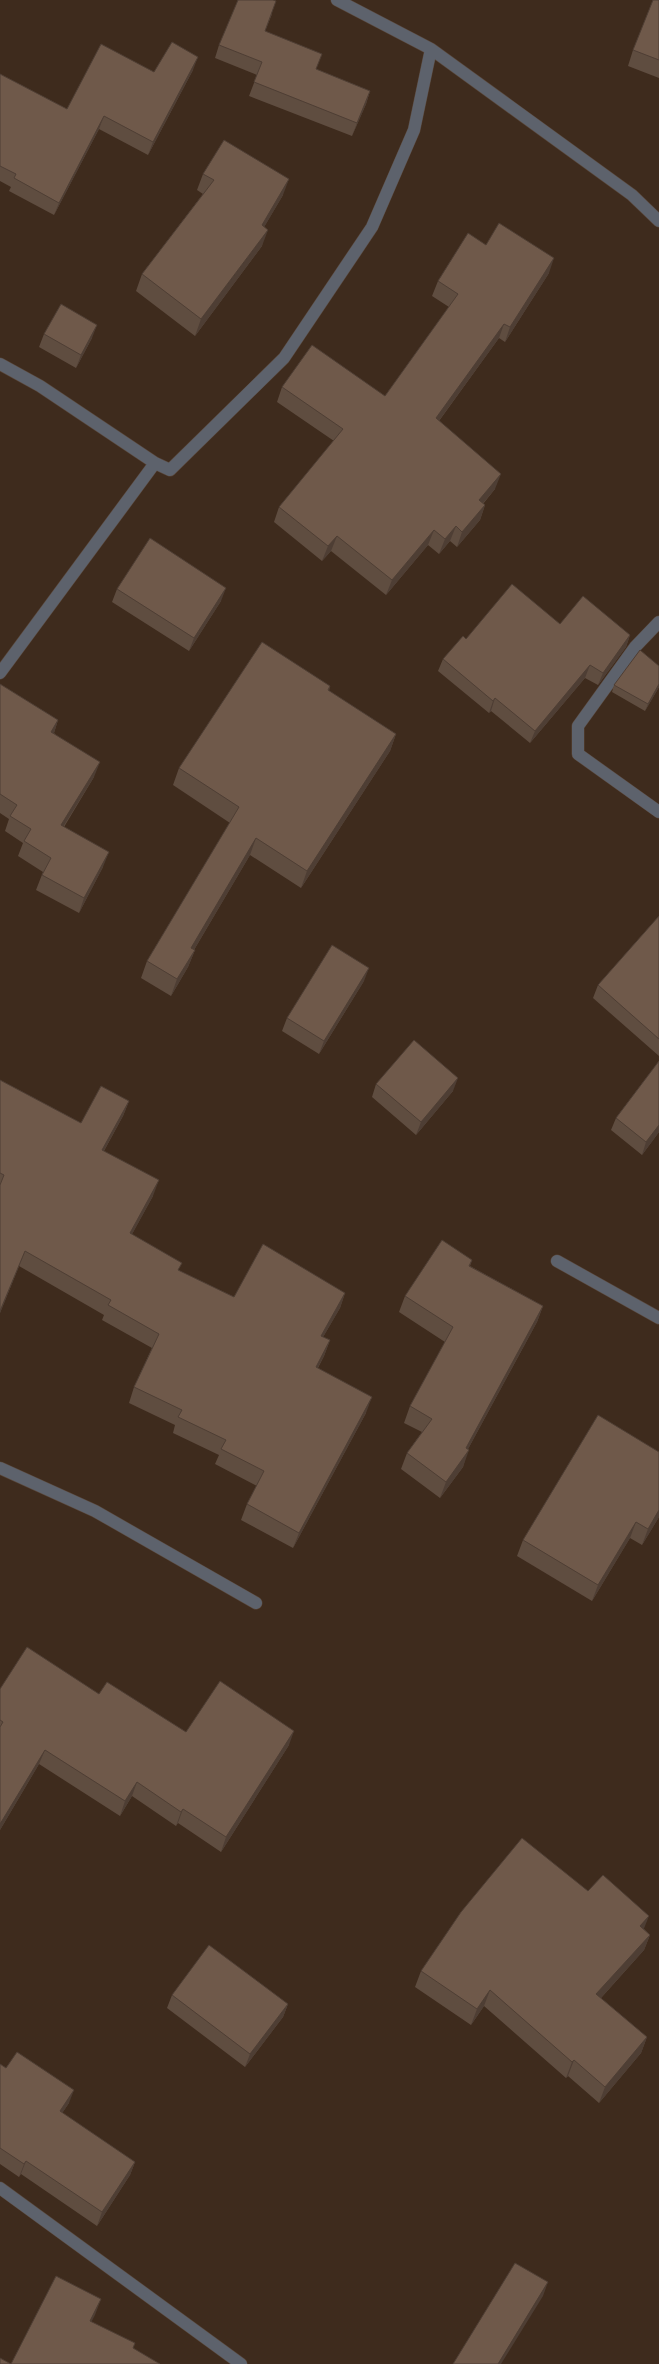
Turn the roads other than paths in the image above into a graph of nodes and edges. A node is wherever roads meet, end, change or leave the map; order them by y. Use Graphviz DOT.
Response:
graph roads {
  1 [pos="337,0"];
  2 [pos="431,49"];
  3 [pos="659,221"];
  4 [pos="0,364"];
  5 [pos="155,463"];
  6 [pos="659,622"];
  7 [pos="0,673"];
  8 [pos="659,812"];
  9 [pos="557,1261"];
  10 [pos="659,1318"];
  11 [pos="0,1468"];
  12 [pos="256,1603"];
  13 [pos="0,2188"];
  14 [pos="241,2364"];
  1 -- 2 [label="street"];
  2 -- 3 [label="street"];
  2 -- 5 [label="street"];
  4 -- 5 [label="street"];
  5 -- 7 [label="street"];
  6 -- 8 [label="street"];
  9 -- 10 [label="street"];
  11 -- 12 [label="street"];
  13 -- 14 [label="street"];
}
